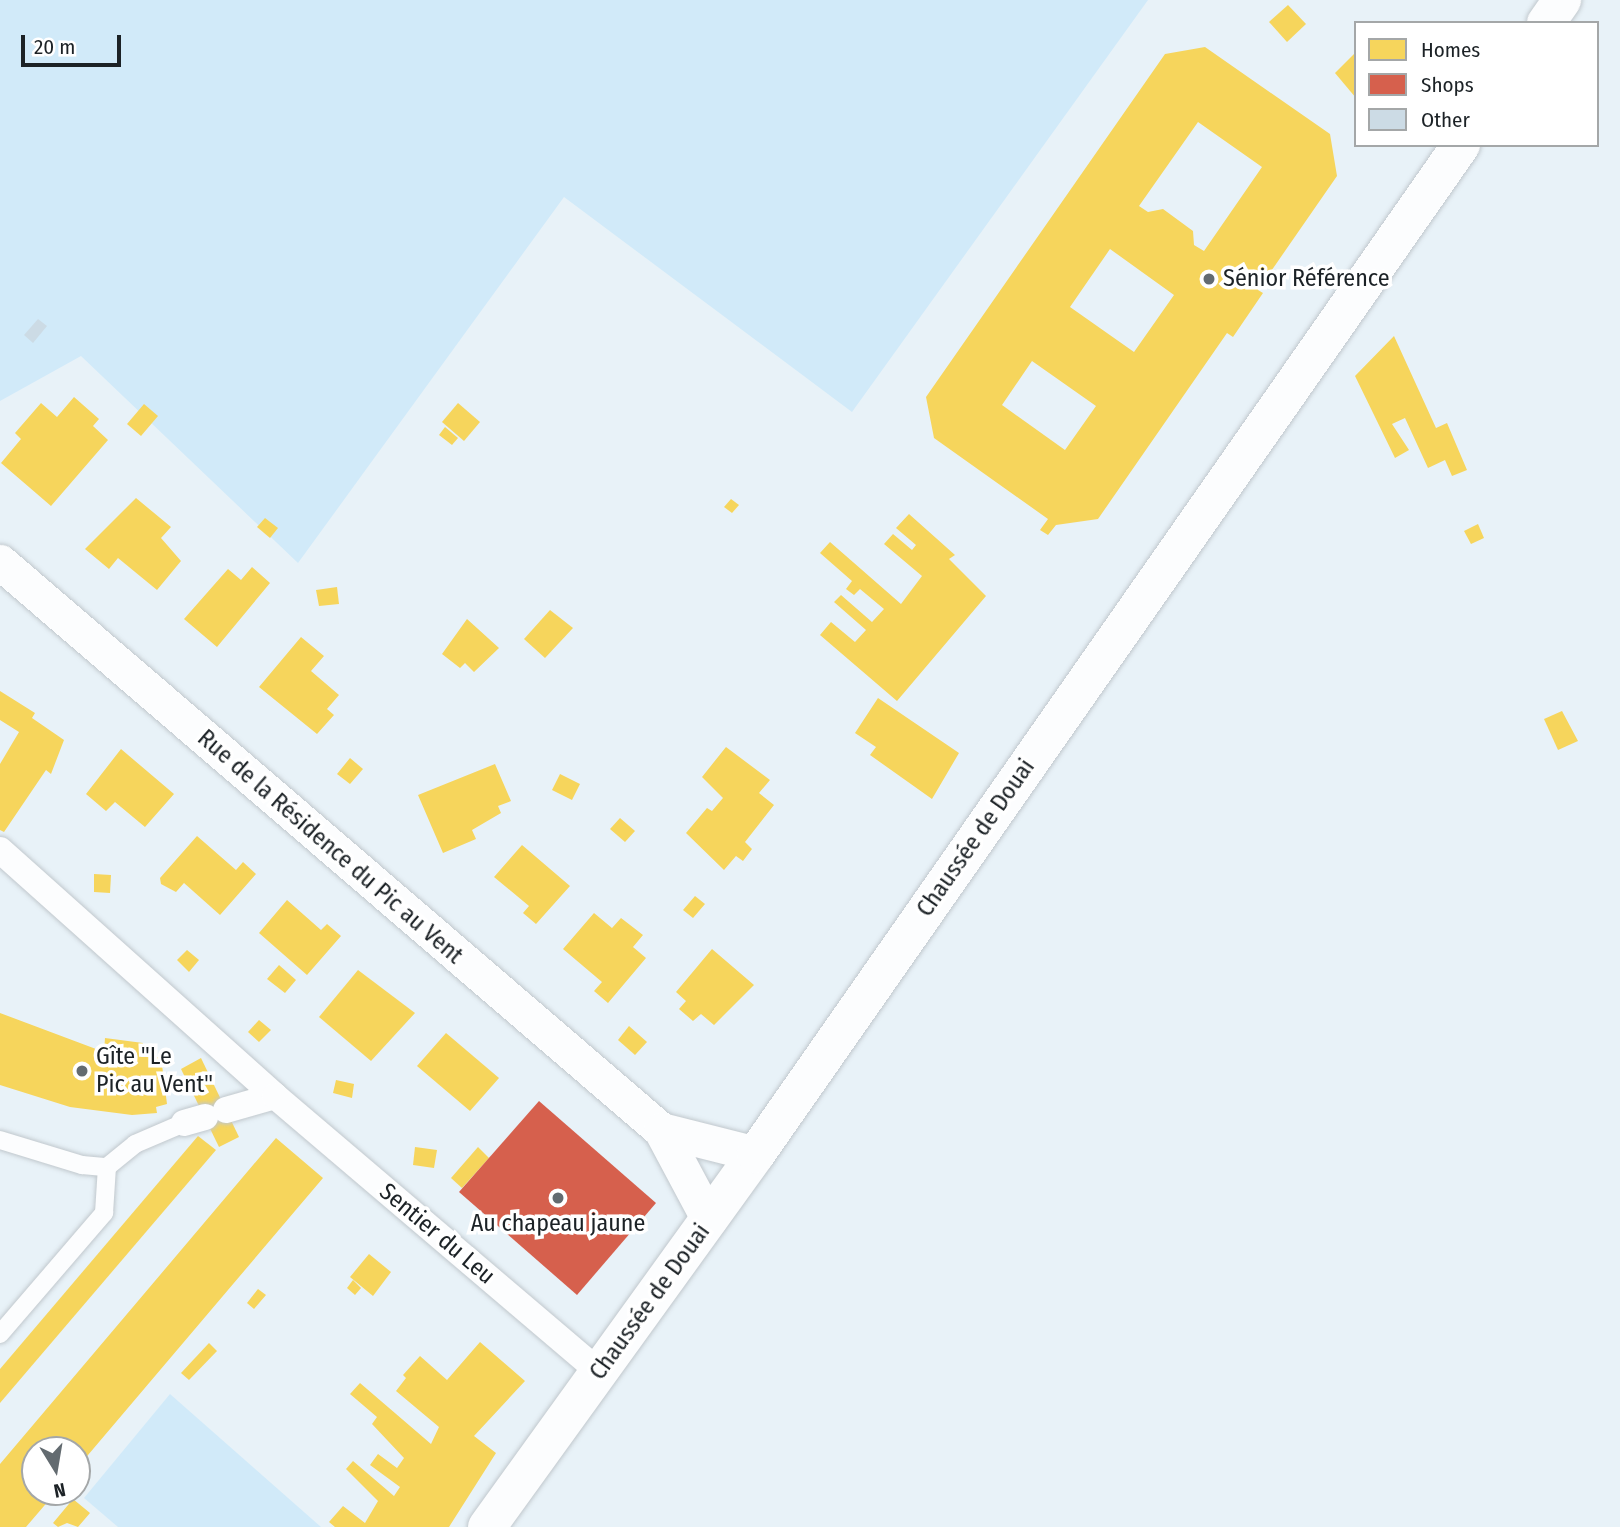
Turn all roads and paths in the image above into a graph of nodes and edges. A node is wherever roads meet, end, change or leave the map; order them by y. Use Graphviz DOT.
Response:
graph roads {
  1 [pos="1562,0"];
  2 [pos="1547,21"];
  3 [pos="1460,147"];
  4 [pos="0,562"];
  5 [pos="0,850"];
  6 [pos="275,1096"];
  7 [pos="205,1117"];
  8 [pos="661,1130"];
  9 [pos="0,1140"];
  10 [pos="756,1154"];
  11 [pos="107,1167"];
  12 [pos="709,1220"];
  13 [pos="0,1335"];
  14 [pos="600,1373"];
  15 [pos="487,1527"];
  1 -- 2 [label="main road"];
  3 -- 10 [label="main road, Chaussée de Douai"];
  4 -- 8 [label="street, Rue de la Résidence du Pic au Vent"];
  5 -- 6 [label="street, Sentier du Leu"];
  6 -- 7 [label="street"];
  6 -- 14 [label="street, Sentier du Leu"];
  7 -- 11 [label="lane"];
  8 -- 10 [label="street, Rue de la Résidence du Pic au Vent"];
  8 -- 12 [label="street, Rue de la Résidence du Pic au Vent"];
  9 -- 11 [label="lane"];
  10 -- 12 [label="main road, Chaussée de Douai"];
  11 -- 13 [label="lane"];
  12 -- 14 [label="main road, Chaussée de Douai"];
  14 -- 15 [label="main road, Chaussée de Douai"];
}
